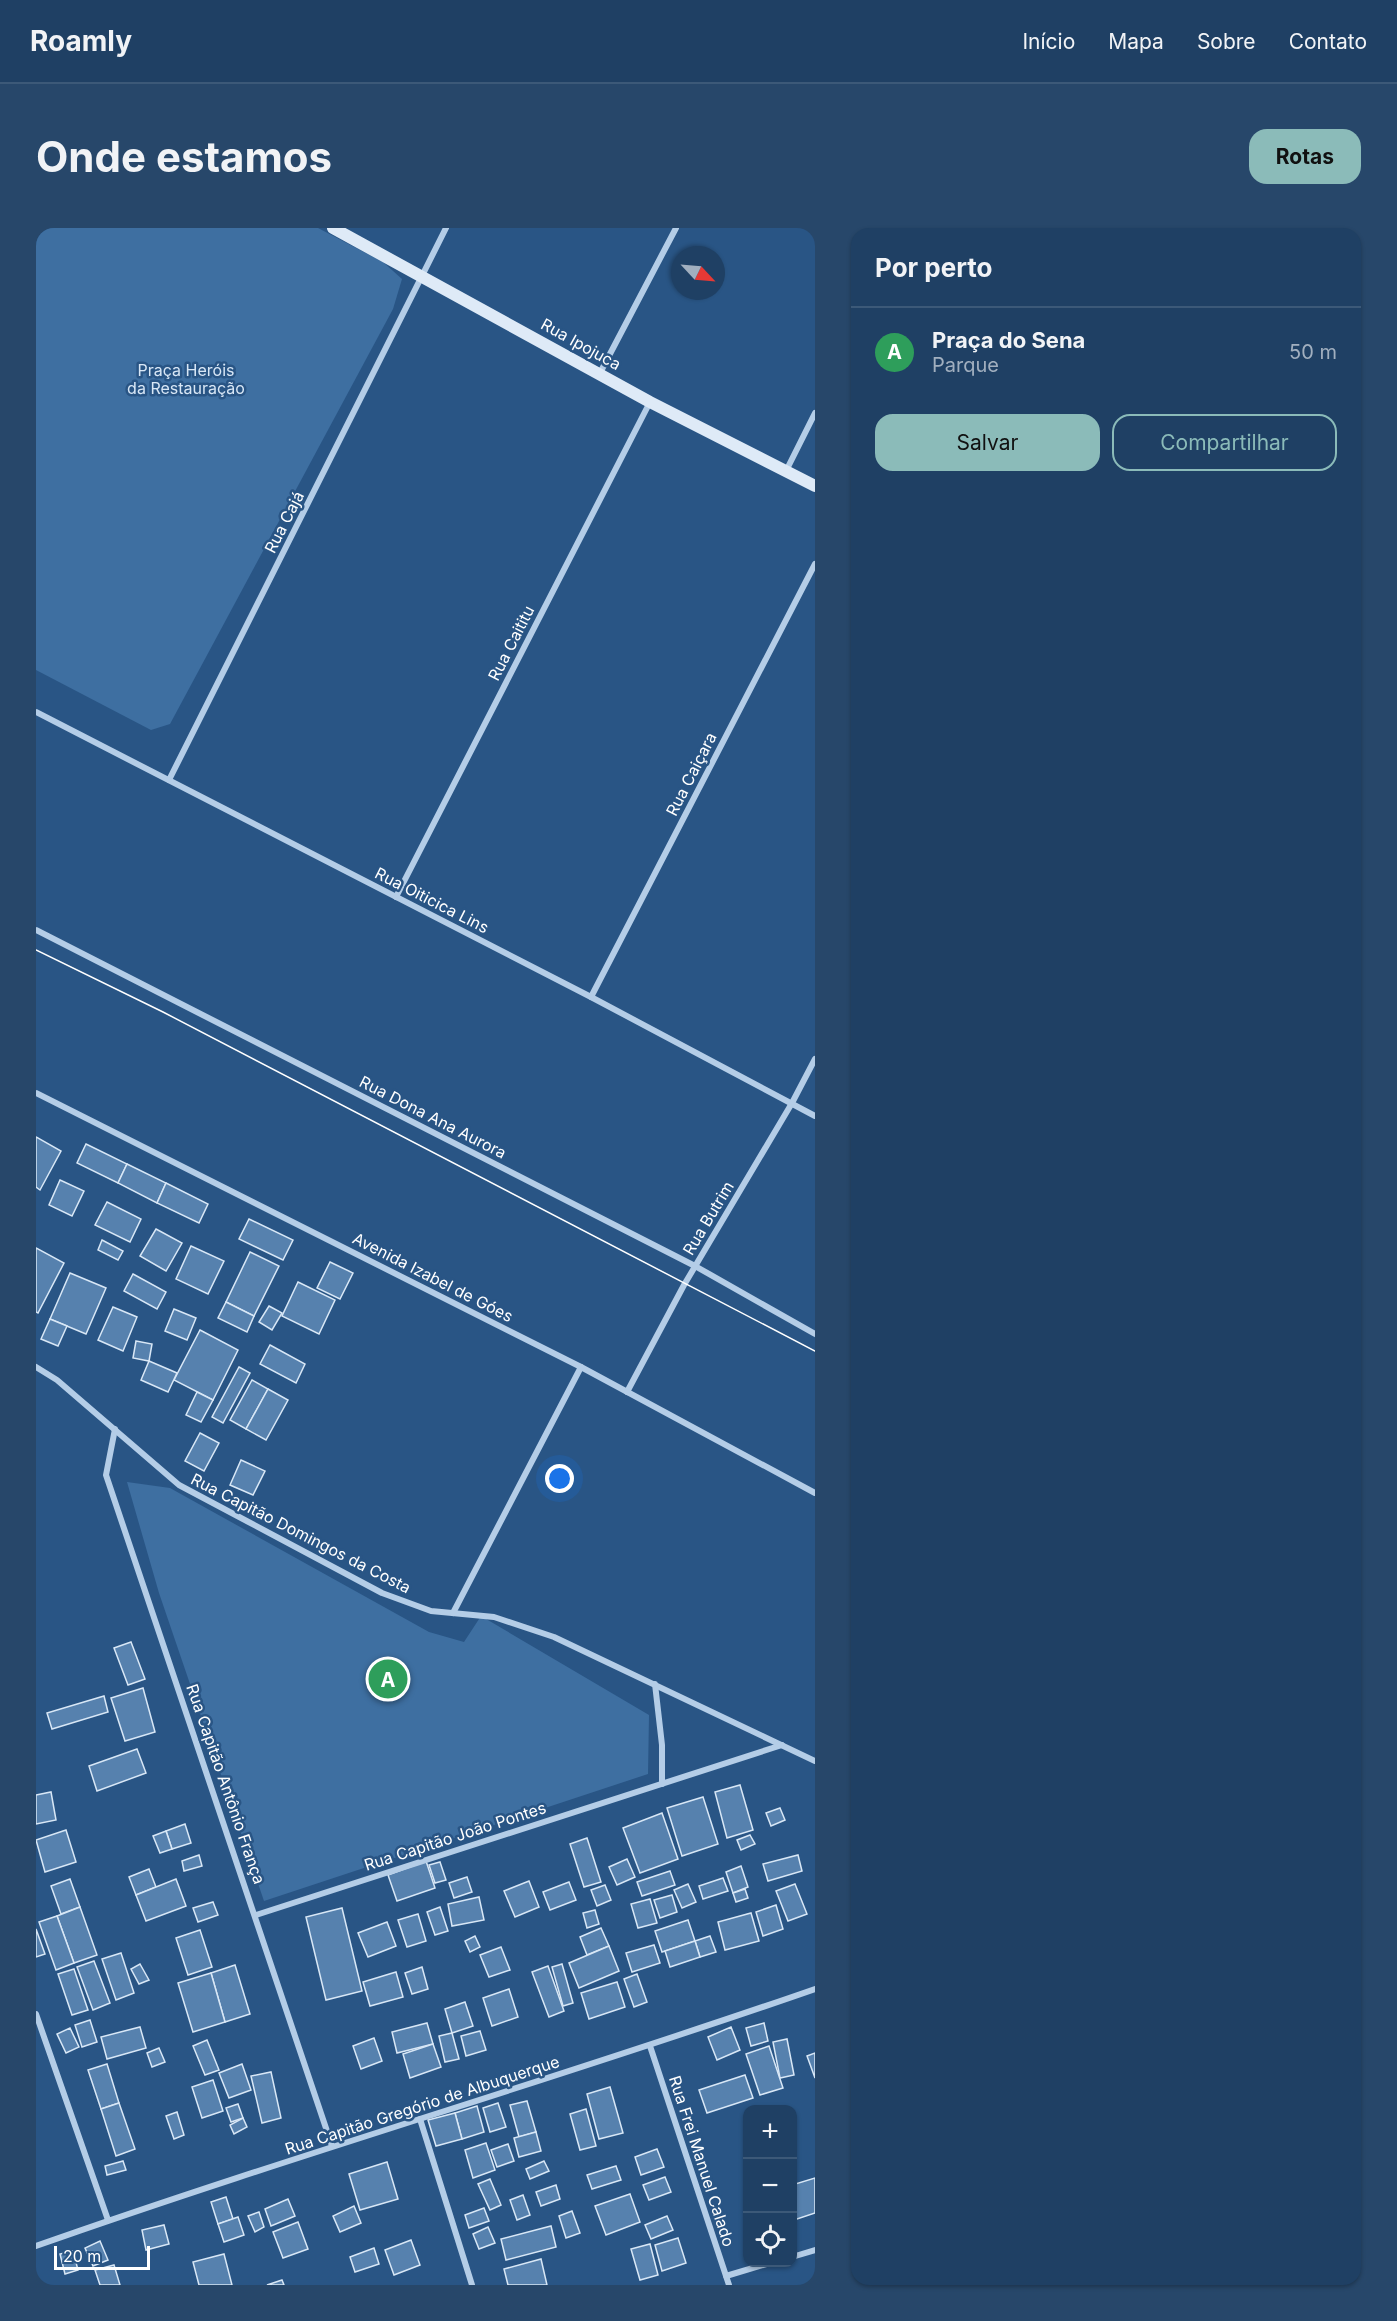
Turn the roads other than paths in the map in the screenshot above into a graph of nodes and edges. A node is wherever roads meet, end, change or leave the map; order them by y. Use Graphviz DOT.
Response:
graph roads {
  1 [pos="333,228"];
  2 [pos="446,228"];
  3 [pos="676,228"];
  4 [pos="422,276"];
  5 [pos="600,373"];
  6 [pos="650,402"];
  7 [pos="815,413"];
  8 [pos="786,471"];
  9 [pos="815,486"];
  10 [pos="815,564"];
  11 [pos="36,711"];
  12 [pos="170,780"];
  13 [pos="396,897"];
  14 [pos="36,930"];
  15 [pos="591,997"];
  16 [pos="815,1059"];
  17 [pos="36,1093"];
  18 [pos="792,1103"];
  19 [pos="815,1116"];
  20 [pos="694,1266"];
  21 [pos="815,1334"];
  22 [pos="36,1367"];
  23 [pos="581,1367"];
  24 [pos="627,1392"];
  25 [pos="115,1429"];
  26 [pos="815,1492"];
  27 [pos="453,1612"];
  28 [pos="655,1684"];
  29 [pos="783,1744"];
  30 [pos="815,1761"];
  31 [pos="662,1784"];
  32 [pos="256,1915"];
  33 [pos="815,1989"];
  34 [pos="36,2014"];
  35 [pos="650,2046"];
  36 [pos="420,2119"];
  37 [pos="332,2146"];
  38 [pos="108,2220"];
  39 [pos="36,2246"];
  40 [pos="815,2250"];
  41 [pos="797,2255"];
  42 [pos="756,2267"];
  43 [pos="726,2276"];
  44 [pos="472,2285"];
  45 [pos="729,2285"];
  1 -- 4 [label="main road, Rua Ipojuca"];
  2 -- 4 [label="street, Rua Cajá"];
  3 -- 5 [label="street"];
  4 -- 5 [label="main road, Rua Ipojuca"];
  4 -- 12 [label="street, Rua Cajá"];
  5 -- 6 [label="main road, Rua Ipojuca"];
  6 -- 8 [label="main road, Rua Ipojuca"];
  6 -- 13 [label="street, Rua Caititu"];
  7 -- 8 [label="street"];
  8 -- 9 [label="main road, Rua Ipojuca"];
  10 -- 15 [label="street, Rua Caiçara"];
  11 -- 12 [label="street, Rua Oiticica Lins"];
  12 -- 13 [label="street, Rua Oiticica Lins"];
  13 -- 15 [label="street, Rua Oiticica Lins"];
  14 -- 20 [label="street, Rua Dona Ana Aurora"];
  15 -- 18 [label="street, Rua Oiticica Lins"];
  16 -- 18 [label="street, Rua Butrim"];
  17 -- 23 [label="street, Avenida Izabel de Góes"];
  18 -- 19 [label="street, Rua Oiticica Lins"];
  18 -- 20 [label="street, Rua Butrim"];
  20 -- 21 [label="street, Rua Dona Ana Aurora"];
  20 -- 24 [label="street, Rua Butrim"];
  22 -- 25 [label="street, Rua Capitão Domingos da Costa"];
  23 -- 24 [label="street, Avenida Izabel de Góes"];
  23 -- 27 [label="street"];
  24 -- 26 [label="street, Avenida Izabel de Góes"];
  25 -- 27 [label="street, Rua Capitão Domingos da Costa"];
  25 -- 32 [label="street, Rua Capitão Antônio França"];
  27 -- 28 [label="street, Rua Capitão Domingos da Costa"];
  28 -- 29 [label="street, Rua Capitão Domingos da Costa"];
  28 -- 31 [label="street"];
  29 -- 30 [label="street, Rua Capitão Domingos da Costa"];
  29 -- 31 [label="street, Rua Capitão João Pontes"];
  31 -- 32 [label="street, Rua Capitão João Pontes"];
  32 -- 37 [label="street, Rua Capitão Antônio França"];
  33 -- 35 [label="street, Rua Capitão Gregório de Albuquerque"];
  34 -- 38 [label="street"];
  35 -- 36 [label="street, Rua Capitão Gregório de Albuquerque"];
  35 -- 43 [label="street, Rua Frei Manuel Calado"];
  36 -- 37 [label="street, Rua Capitão Gregório de Albuquerque"];
  36 -- 44 [label="street"];
  37 -- 38 [label="street, Rua Capitão Gregório de Albuquerque"];
  38 -- 39 [label="street, Rua Capitão Gregório de Albuquerque"];
  40 -- 41 [label="street"];
  42 -- 43 [label="street"];
  43 -- 45 [label="street, Rua Frei Manuel Calado"];
}
